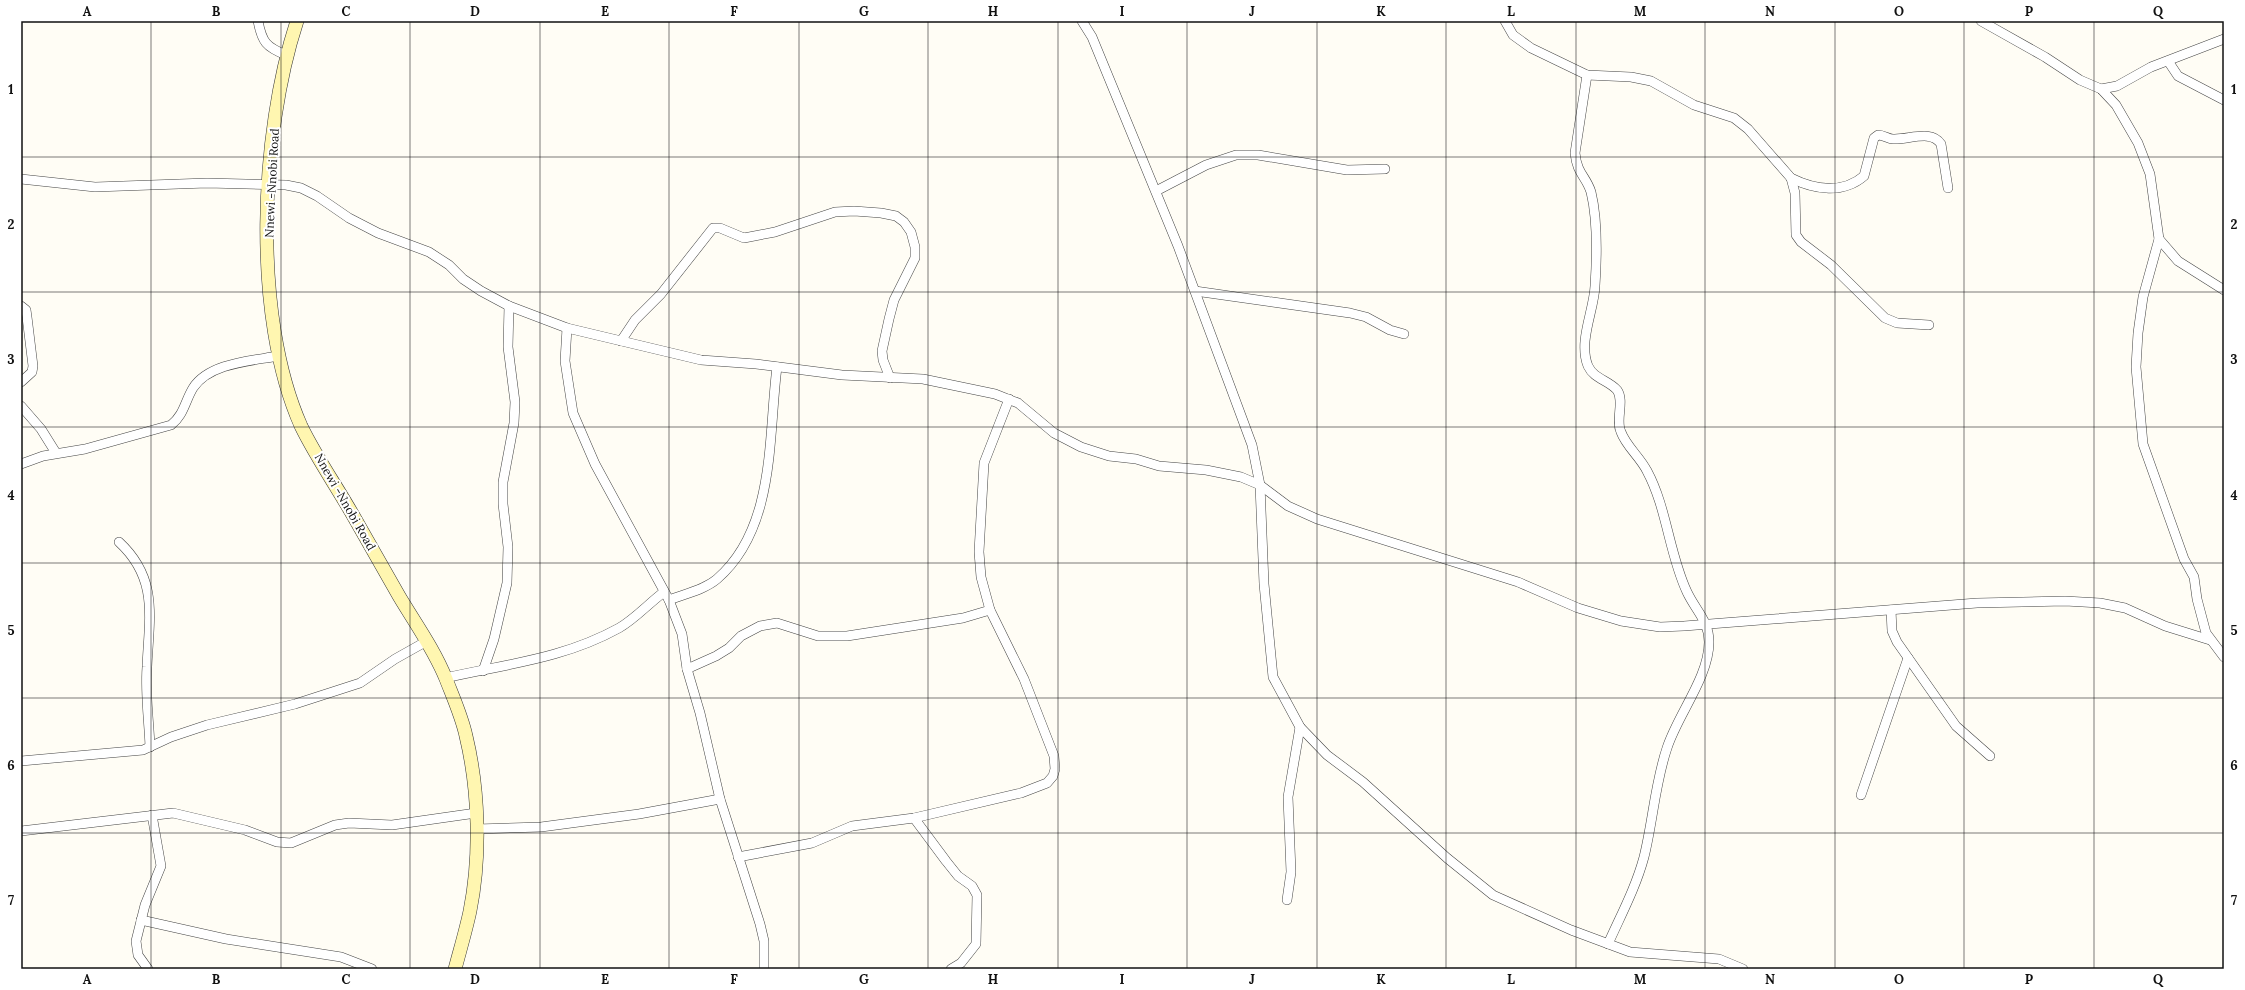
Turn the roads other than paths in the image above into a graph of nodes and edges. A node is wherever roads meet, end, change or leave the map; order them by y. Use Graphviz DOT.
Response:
graph roads {
  1 [pos="258,21"];
  2 [pos="297,21"];
  3 [pos="1082,21"];
  4 [pos="1505,21"];
  5 [pos="1980,21"];
  6 [pos="2224,39"];
  7 [pos="286,55"];
  8 [pos="2168,60"];
  9 [pos="1587,75"];
  10 [pos="2101,89"];
  11 [pos="2224,100"];
  12 [pos="1385,169"];
  13 [pos="1791,178"];
  14 [pos="21,179"];
  15 [pos="269,184"];
  16 [pos="1948,188"];
  17 [pos="1156,191"];
  18 [pos="2159,239"];
  19 [pos="2224,290"];
  20 [pos="1195,291"];
  21 [pos="21,306"];
  22 [pos="509,306"];
  23 [pos="1929,325"];
  24 [pos="567,328"];
  25 [pos="1404,334"];
  26 [pos="621,340"];
  27 [pos="278,356"];
  28 [pos="777,367"];
  29 [pos="890,378"];
  30 [pos="21,382"];
  31 [pos="1009,399"];
  32 [pos="21,406"];
  33 [pos="56,453"];
  34 [pos="21,464"];
  35 [pos="1260,485"];
  36 [pos="119,542"];
  37 [pos="664,592"];
  38 [pos="669,600"];
  39 [pos="990,610"];
  40 [pos="1891,610"];
  41 [pos="1707,624"];
  42 [pos="427,640"];
  43 [pos="2210,640"];
  44 [pos="1908,658"];
  45 [pos="2224,658"];
  46 [pos="687,669"];
  47 [pos="483,671"];
  48 [pos="445,678"];
  49 [pos="1300,727"];
  50 [pos="150,747"];
  51 [pos="1990,756"];
  52 [pos="21,761"];
  53 [pos="1861,795"];
  54 [pos="720,799"];
  55 [pos="476,813"];
  56 [pos="152,815"];
  57 [pos="914,818"];
  58 [pos="476,829"];
  59 [pos="21,831"];
  60 [pos="738,857"];
  61 [pos="1287,900"];
  62 [pos="141,920"];
  63 [pos="1608,944"];
  64 [pos="148,969"];
  65 [pos="372,969"];
  66 [pos="455,969"];
  67 [pos="764,969"];
  68 [pos="951,969"];
  69 [pos="1743,969"];
  1 -- 7 [label="street"];
  2 -- 7 [label="main road, Nnewi -Nnobi Road"];
  3 -- 17 [label="street"];
  4 -- 9 [label="street"];
  5 -- 10 [label="street"];
  6 -- 8 [label="street"];
  7 -- 15 [label="main road, Nnewi -Nnobi Road"];
  8 -- 10 [label="street"];
  8 -- 11 [label="street"];
  9 -- 13 [label="street"];
  9 -- 41 [label="street"];
  10 -- 18 [label="street"];
  12 -- 17 [label="street"];
  13 -- 16 [label="street"];
  13 -- 23 [label="street"];
  14 -- 15 [label="street"];
  15 -- 22 [label="street"];
  15 -- 27 [label="main road, Nnewi -Nnobi Road"];
  17 -- 20 [label="street"];
  18 -- 19 [label="street"];
  18 -- 43 [label="street"];
  20 -- 25 [label="street"];
  20 -- 35 [label="street"];
  21 -- 30 [label="street"];
  22 -- 24 [label="street"];
  22 -- 47 [label="street"];
  24 -- 26 [label="street"];
  24 -- 37 [label="street"];
  26 -- 28 [label="street"];
  26 -- 29 [label="street"];
  27 -- 33 [label="street"];
  27 -- 42 [label="main road, Nnewi -Nnobi Road"];
  28 -- 29 [label="street"];
  28 -- 38 [label="street"];
  29 -- 31 [label="street"];
  31 -- 35 [label="street"];
  31 -- 39 [label="street"];
  32 -- 33 [label="street"];
  33 -- 34 [label="street"];
  35 -- 41 [label="street"];
  35 -- 49 [label="street"];
  36 -- 50 [label="street"];
  37 -- 38 [label="street"];
  37 -- 47 [label="street"];
  38 -- 46 [label="street"];
  39 -- 46 [label="street"];
  39 -- 57 [label="street"];
  40 -- 41 [label="street"];
  40 -- 43 [label="street"];
  40 -- 44 [label="street"];
  41 -- 63 [label="street"];
  42 -- 48 [label="main road, Nnewi -Nnobi Road"];
  42 -- 50 [label="street"];
  43 -- 45 [label="street"];
  44 -- 51 [label="street"];
  44 -- 53 [label="street"];
  46 -- 54 [label="street"];
  47 -- 48 [label="street"];
  48 -- 55 [label="main road, Nnewi -Nnobi Road"];
  49 -- 61 [label="street"];
  49 -- 63 [label="street"];
  50 -- 52 [label="street"];
  54 -- 58 [label="street"];
  54 -- 60 [label="street"];
  55 -- 56 [label="street"];
  55 -- 58 [label="main road, Nnewi -Nnobi Road"];
  56 -- 59 [label="street"];
  56 -- 62 [label="street"];
  57 -- 60 [label="street"];
  57 -- 68 [label="street"];
  58 -- 66 [label="main road, Nnewi -Nnobi Road"];
  60 -- 67 [label="street"];
  62 -- 64 [label="street"];
  62 -- 65 [label="street"];
  63 -- 69 [label="street"];
}
